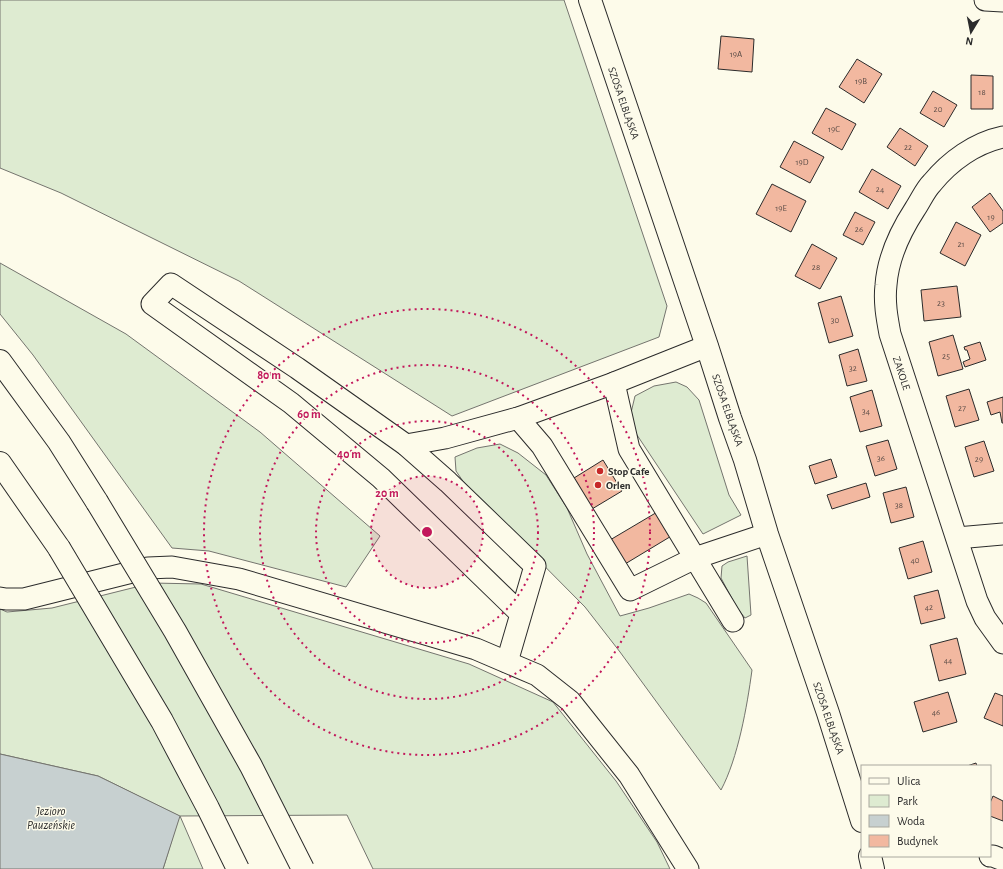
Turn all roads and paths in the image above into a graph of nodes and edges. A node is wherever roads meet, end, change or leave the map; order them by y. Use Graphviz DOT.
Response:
graph roads {
  1 [pos="590,0"];
  2 [pos="985,0"];
  3 [pos="1003,1"];
  4 [pos="1003,137"];
  5 [pos="707,346"];
  6 [pos="0,361"];
  7 [pos="614,383"];
  8 [pos="518,418"];
  9 [pos="406,445"];
  10 [pos="0,464"];
  11 [pos="767,534"];
  12 [pos="1003,534"];
  13 [pos="957,538"];
  14 [pos="695,558"];
  15 [pos="0,598"];
  16 [pos="521,614"];
  17 [pos="733,621"];
  18 [pos="1003,643"];
  19 [pos="507,662"];
  20 [pos="861,818"];
  21 [pos="991,856"];
  22 [pos="870,857"];
  23 [pos="1003,860"];
  24 [pos="238,869"];
  25 [pos="303,869"];
  26 [pos="688,869"];
  27 [pos="873,869"];
  1 -- 5 [label="main road, SZOSA ELBLĄSKA"];
  2 -- 3 [label="street"];
  4 -- 13 [label="street, ZAKOLE"];
  5 -- 7 [label="street"];
  5 -- 11 [label="main road, SZOSA ELBLĄSKA"];
  6 -- 25 [label="main road, bridge"];
  7 -- 8 [label="street"];
  7 -- 14 [label="street"];
  8 -- 9 [label="street"];
  8 -- 14 [label="street"];
  9 -- 16 [label="street"];
  9 -- 16 [label="street"];
  10 -- 24 [label="main road, bridge"];
  11 -- 14 [label="street"];
  11 -- 20 [label="main road, SZOSA ELBLĄSKA"];
  12 -- 13 [label="street"];
  13 -- 18 [label="street, ZAKOLE"];
  14 -- 17 [label="street"];
  15 -- 19 [label="street"];
  16 -- 19 [label="street"];
  19 -- 26 [label="street"];
  21 -- 23 [label="street"];
  22 -- 27 [label="main road"];
}
